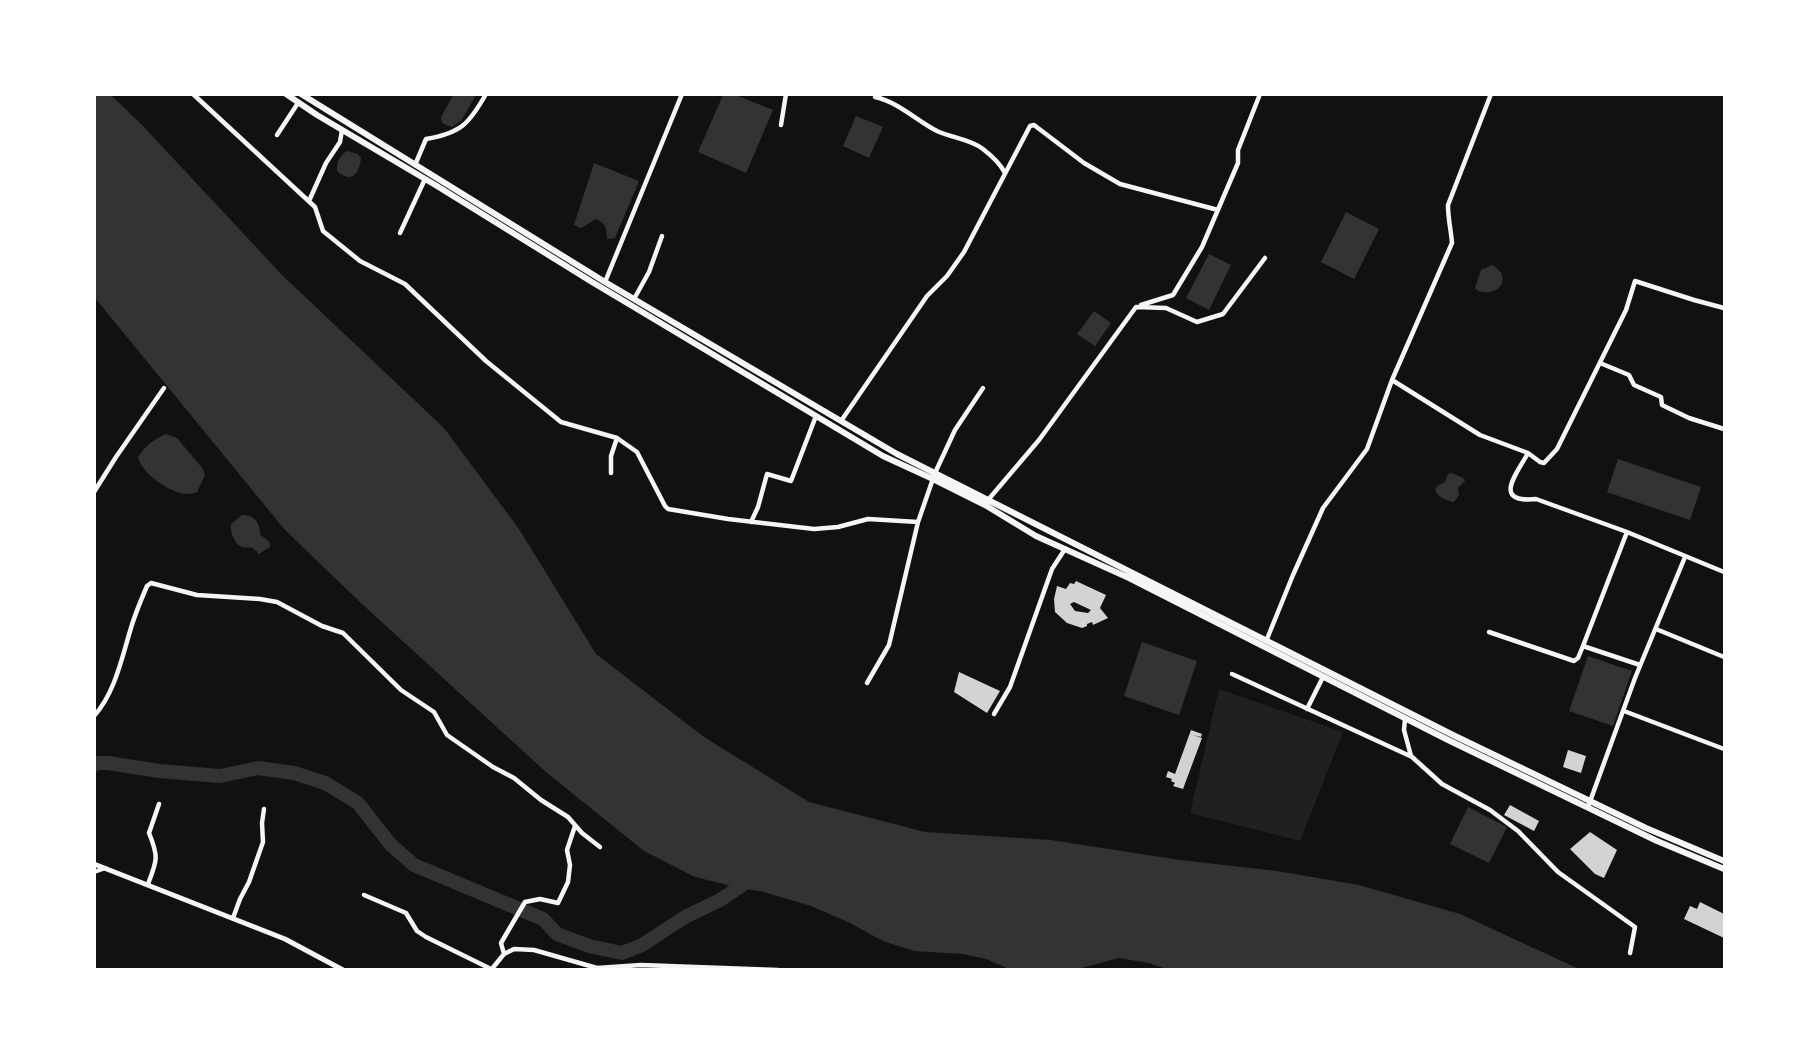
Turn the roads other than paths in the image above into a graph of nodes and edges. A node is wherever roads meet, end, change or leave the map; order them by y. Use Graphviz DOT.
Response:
graph roads {
  1 [pos="193,94"];
  2 [pos="286,94"];
  3 [pos="301,94"];
  4 [pos="486,94"];
  5 [pos="682,94"];
  6 [pos="786,94"];
  7 [pos="876,94"];
  8 [pos="1260,94"];
  9 [pos="1491,94"];
  10 [pos="298,103"];
  11 [pos="781,125"];
  12 [pos="342,130"];
  13 [pos="277,135"];
  14 [pos="415,166"];
  15 [pos="1006,174"];
  16 [pos="425,179"];
  17 [pos="309,201"];
  18 [pos="1218,210"];
  19 [pos="400,233"];
  20 [pos="662,236"];
  21 [pos="1265,258"];
  22 [pos="606,282"];
  23 [pos="634,299"];
  24 [pos="1136,307"];
  25 [pos="1724,308"];
  26 [pos="1600,363"];
  27 [pos="1392,380"];
  28 [pos="164,388"];
  29 [pos="983,388"];
  30 [pos="827,413"];
  31 [pos="815,417"];
  32 [pos="841,421"];
  33 [pos="1724,429"];
  34 [pos="617,438"];
  35 [pos="1528,453"];
  36 [pos="611,473"];
  37 [pos="934,476"];
  38 [pos="94,492"];
  39 [pos="988,500"];
  40 [pos="751,522"];
  41 [pos="918,523"];
  42 [pos="1627,533"];
  43 [pos="1065,549"];
  44 [pos="1685,557"];
  45 [pos="1724,572"];
  46 [pos="1656,629"];
  47 [pos="1489,632"];
  48 [pos="1267,639"];
  49 [pos="1583,646"];
  50 [pos="1724,657"];
  51 [pos="1640,665"];
  52 [pos="1231,674"];
  53 [pos="1323,677"];
  54 [pos="867,683"];
  55 [pos="1307,709"];
  56 [pos="1623,710"];
  57 [pos="994,714"];
  58 [pos="1407,714"];
  59 [pos="94,716"];
  60 [pos="1724,748"];
  61 [pos="1411,756"];
  62 [pos="159,804"];
  63 [pos="1589,804"];
  64 [pos="264,809"];
  65 [pos="575,825"];
  66 [pos="1645,831"];
  67 [pos="600,847"];
  68 [pos="1724,861"];
  69 [pos="100,866"];
  70 [pos="1724,869"];
  71 [pos="94,872"];
  72 [pos="148,884"];
  73 [pos="364,895"];
  74 [pos="233,918"];
  75 [pos="1630,953"];
  76 [pos="504,954"];
  77 [pos="657,968"];
  78 [pos="491,969"];
  79 [pos="770,969"];
  80 [pos="343,970"];
  81 [pos="778,970"];
  1 -- 17 [label="street"];
  2 -- 10 [label="main road"];
  3 -- 14 [label="main road"];
  4 -- 14 [label="street"];
  5 -- 22 [label="street"];
  6 -- 11 [label="street"];
  7 -- 15 [label="street"];
  8 -- 18 [label="street"];
  9 -- 27 [label="street"];
  10 -- 12 [label="main road"];
  10 -- 13 [label="street"];
  12 -- 16 [label="main road"];
  12 -- 17 [label="street"];
  14 -- 22 [label="main road"];
  15 -- 18 [label="street"];
  15 -- 32 [label="street"];
  16 -- 19 [label="street"];
  16 -- 31 [label="main road"];
  17 -- 34 [label="street"];
  18 -- 24 [label="street"];
  20 -- 23 [label="street"];
  21 -- 24 [label="street"];
  22 -- 23 [label="main road"];
  23 -- 30 [label="main road"];
  24 -- 39 [label="street"];
  25 -- 26 [label="street"];
  26 -- 33 [label="street"];
  26 -- 35 [label="street"];
  27 -- 35 [label="street"];
  27 -- 48 [label="street"];
  28 -- 38 [label="street"];
  29 -- 37 [label="street"];
  30 -- 31 [label="street"];
  30 -- 32 [label="main road"];
  31 -- 37 [label="main road"];
  31 -- 40 [label="street"];
  32 -- 37 [label="main road"];
  34 -- 36 [label="street"];
  34 -- 40 [label="street"];
  35 -- 42 [label="street"];
  37 -- 39 [label="main road"];
  37 -- 41 [label="street"];
  37 -- 43 [label="main road"];
  39 -- 48 [label="main road"];
  40 -- 41 [label="street"];
  41 -- 54 [label="street"];
  42 -- 44 [label="street"];
  42 -- 49 [label="street"];
  43 -- 53 [label="main road"];
  43 -- 57 [label="street"];
  44 -- 45 [label="street"];
  44 -- 46 [label="street"];
  46 -- 50 [label="street"];
  46 -- 51 [label="street"];
  47 -- 49 [label="street"];
  48 -- 58 [label="main road"];
  49 -- 51 [label="street"];
  51 -- 56 [label="street"];
  52 -- 55 [label="street"];
  53 -- 55 [label="street"];
  53 -- 58 [label="main road"];
  55 -- 61 [label="street"];
  56 -- 60 [label="street"];
  56 -- 63 [label="street"];
  58 -- 61 [label="street"];
  58 -- 63 [label="main road"];
  59 -- 65 [label="street"];
  61 -- 75 [label="street"];
  62 -- 72 [label="street"];
  63 -- 66 [label="main road"];
  64 -- 74 [label="street"];
  65 -- 67 [label="street"];
  65 -- 76 [label="street"];
  66 -- 68 [label="main road"];
  66 -- 70 [label="main road"];
  69 -- 71 [label="street"];
  69 -- 72 [label="street"];
  72 -- 74 [label="street"];
  73 -- 78 [label="street"];
  74 -- 80 [label="street"];
  76 -- 77 [label="street"];
  76 -- 78 [label="street"];
  77 -- 79 [label="street"];
  79 -- 81 [label="street"];
}
